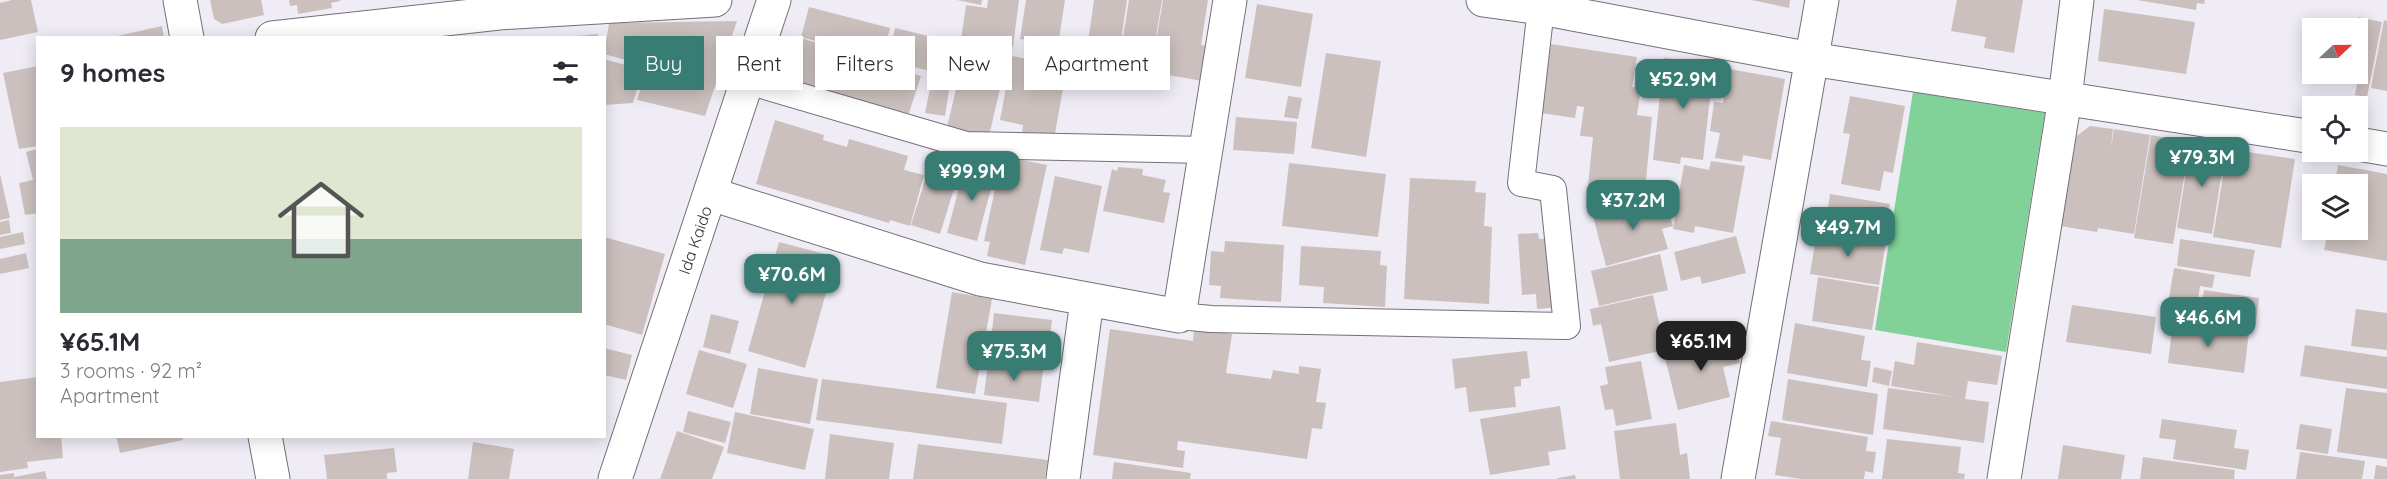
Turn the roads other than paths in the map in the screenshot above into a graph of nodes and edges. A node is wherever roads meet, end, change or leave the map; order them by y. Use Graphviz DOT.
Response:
graph roads {
  1 [pos="180,0"];
  2 [pos="715,0"];
  3 [pos="774,0"];
  4 [pos="1230,0"];
  5 [pos="1483,0"];
  6 [pos="1822,0"];
  7 [pos="2078,0"];
  8 [pos="498,7"];
  9 [pos="1541,8"];
  10 [pos="1587,9"];
  11 [pos="187,36"];
  12 [pos="287,36"];
  13 [pos="762,36"];
  14 [pos="1811,59"];
  15 [pos="745,90"];
  16 [pos="779,90"];
  17 [pos="2064,98"];
  18 [pos="2302,135"];
  19 [pos="2368,146"];
  20 [pos="2387,149"];
  21 [pos="1206,150"];
  22 [pos="711,194"];
  23 [pos="1087,300"];
  24 [pos="1179,315"];
  25 [pos="265,438"];
  26 [pos="273,479"];
  27 [pos="615,479"];
  28 [pos="1063,479"];
  29 [pos="1738,479"];
  30 [pos="2004,479"];
  1 -- 11 [label="street"];
  2 -- 8 [label="street"];
  3 -- 13 [label="street, Ida Kaido"];
  4 -- 21 [label="street"];
  5 -- 9 [label="street"];
  6 -- 14 [label="street"];
  7 -- 17 [label="street"];
  8 -- 12 [label="street"];
  9 -- 10 [label="street"];
  9 -- 24 [label="lane"];
  10 -- 14 [label="street"];
  14 -- 17 [label="street"];
  14 -- 29 [label="street"];
  15 -- 22 [label="street, Ida Kaido"];
  16 -- 21 [label="lane"];
  17 -- 18 [label="street"];
  17 -- 30 [label="street"];
  19 -- 20 [label="street"];
  21 -- 24 [label="street"];
  22 -- 23 [label="street"];
  22 -- 27 [label="street, Ida Kaido"];
  23 -- 24 [label="street"];
  23 -- 28 [label="street"];
  25 -- 26 [label="street"];
}
